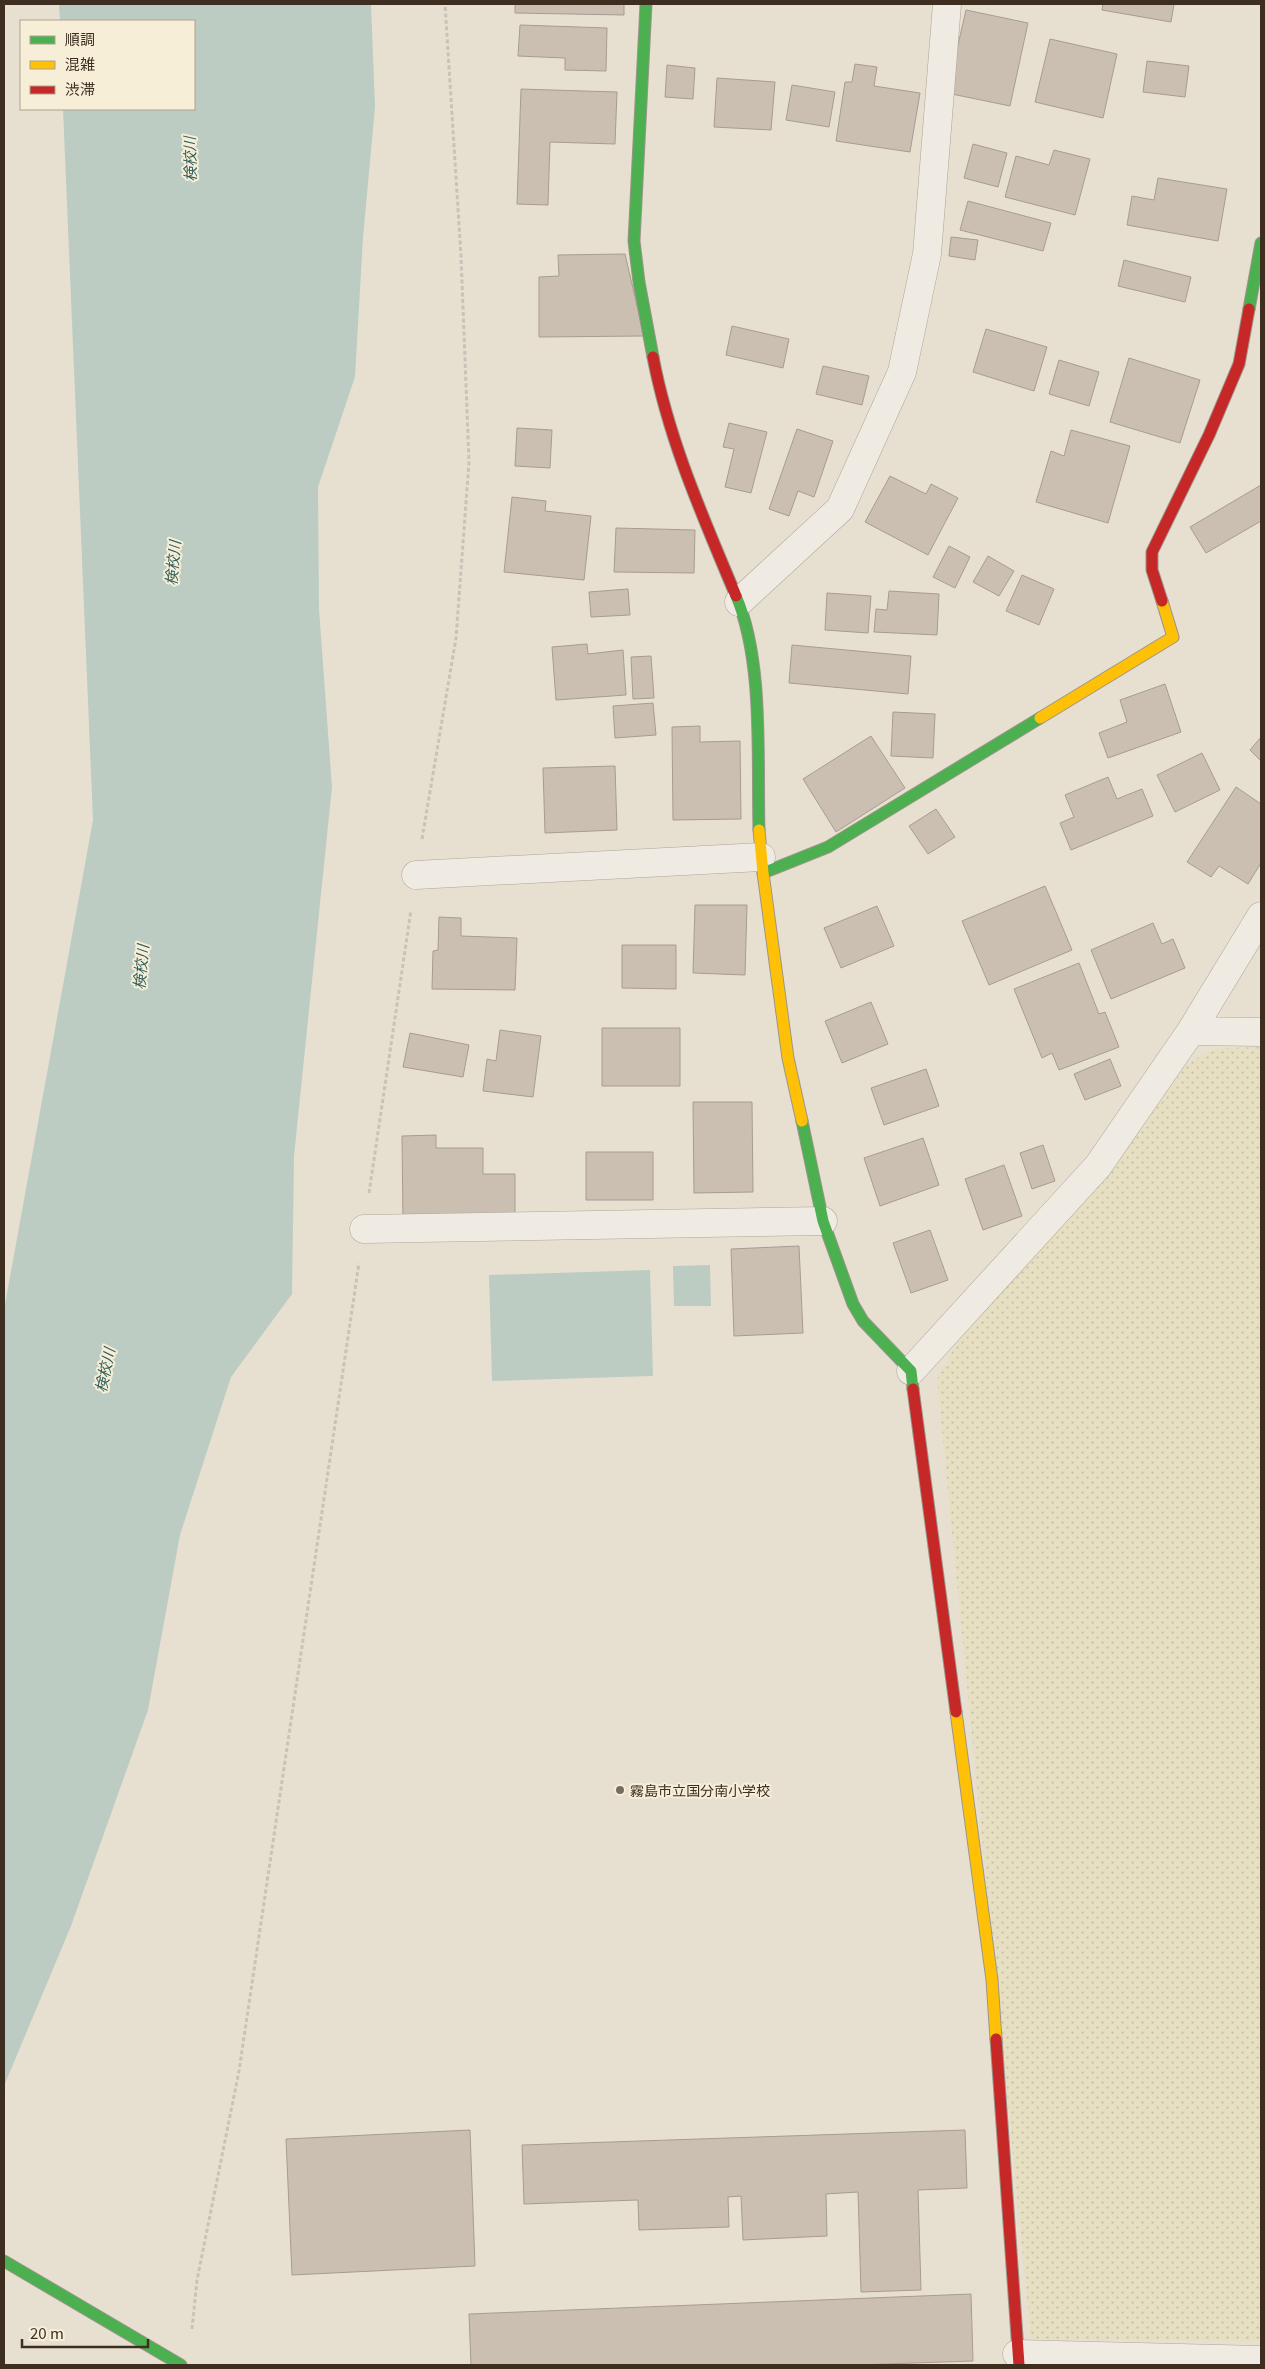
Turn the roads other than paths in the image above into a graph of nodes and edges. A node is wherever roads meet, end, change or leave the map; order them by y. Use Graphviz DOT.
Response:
graph roads {
  1 [pos="646,4"];
  2 [pos="947,4"];
  3 [pos="1261,243"];
  4 [pos="739,602"];
  5 [pos="762,865"];
  6 [pos="416,875"];
  7 [pos="1261,916"];
  8 [pos="1191,1031"];
  9 [pos="1261,1032"];
  10 [pos="823,1221"];
  11 [pos="364,1229"];
  12 [pos="911,1371"];
  13 [pos="4,2261"];
  14 [pos="1018,2359"];
  15 [pos="1261,2360"];
  16 [pos="181,2365"];
  1 -- 4 [label="street"];
  2 -- 4 [label="street"];
  3 -- 5 [label="street"];
  4 -- 5 [label="street"];
  5 -- 6 [label="street"];
  5 -- 10 [label="street"];
  7 -- 8 [label="street"];
  8 -- 9 [label="street"];
  8 -- 12 [label="street"];
  10 -- 11 [label="street"];
  10 -- 12 [label="street"];
  12 -- 14 [label="street"];
  13 -- 16 [label="street"];
  14 -- 15 [label="street"];
}
